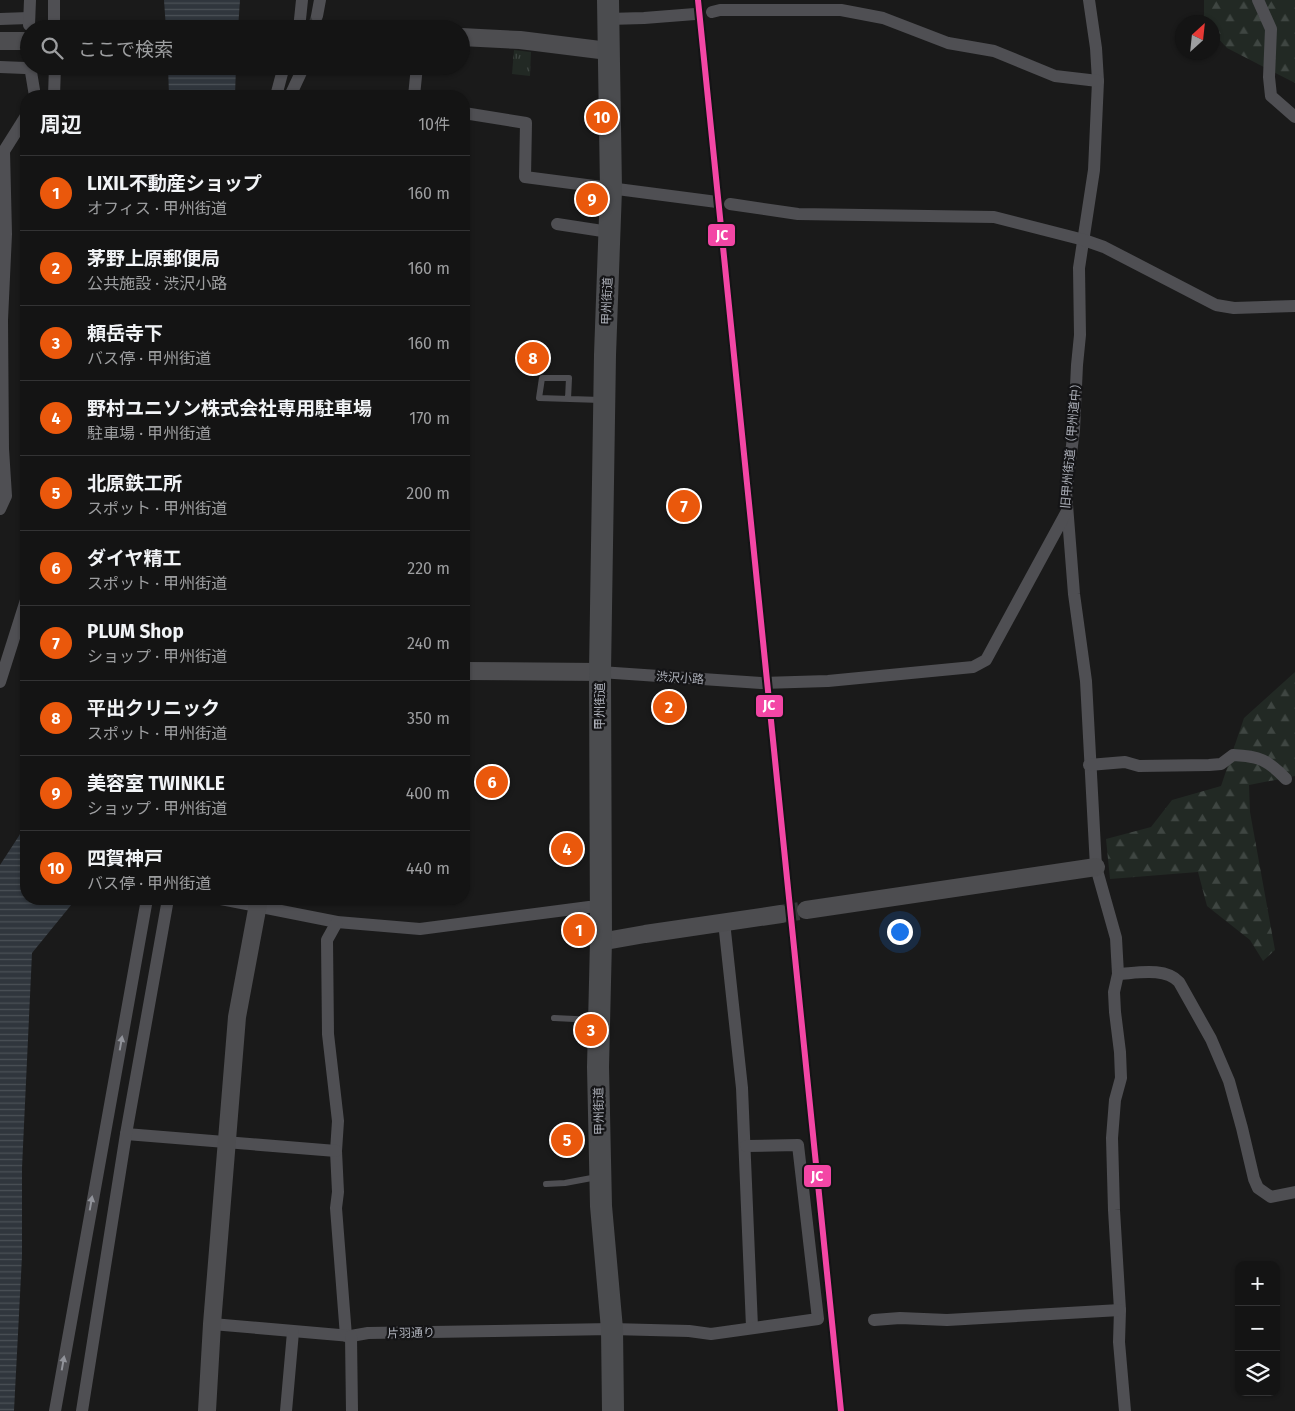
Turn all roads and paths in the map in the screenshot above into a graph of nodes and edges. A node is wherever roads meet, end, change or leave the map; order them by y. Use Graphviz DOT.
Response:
graph roads {
  1 [pos="30,0"];
  2 [pos="54,0"];
  3 [pos="302,0"];
  4 [pos="320,0"];
  5 [pos="1089,0"];
  6 [pos="1258,0"];
  7 [pos="717,7"];
  8 [pos="608,10"];
  9 [pos="694,14"];
  10 [pos="317,16"];
  11 [pos="0,18"];
  12 [pos="29,20"];
  13 [pos="54,20"];
  14 [pos="300,20"];
  15 [pos="20,25"];
  16 [pos="20,32"];
  17 [pos="470,37"];
  18 [pos="0,41"];
  19 [pos="608,51"];
  20 [pos="0,67"];
  21 [pos="20,67"];
  22 [pos="28,75"];
  23 [pos="30,75"];
  24 [pos="55,75"];
  25 [pos="282,75"];
  26 [pos="300,75"];
  27 [pos="416,75"];
  28 [pos="1098,81"];
  29 [pos="27,90"];
  30 [pos="34,90"];
  31 [pos="54,90"];
  32 [pos="278,90"];
  33 [pos="293,90"];
  34 [pos="415,90"];
  35 [pos="470,114"];
  36 [pos="1295,117"];
  37 [pos="20,125"];
  38 [pos="2,151"];
  39 [pos="611,189"];
  40 [pos="717,202"];
  41 [pos="730,204"];
  42 [pos="558,224"];
  43 [pos="609,232"];
  44 [pos="3,233"];
  45 [pos="1084,240"];
  46 [pos="1295,306"];
  47 [pos="1,320"];
  48 [pos="568,399"];
  49 [pos="605,400"];
  50 [pos="1,408"];
  51 [pos="0,509"];
  52 [pos="1067,511"];
  53 [pos="20,619"];
  54 [pos="470,671"];
  55 [pos="600,672"];
  56 [pos="0,682"];
  57 [pos="761,683"];
  58 [pos="1089,765"];
  59 [pos="1286,779"];
  60 [pos="1096,867"];
  61 [pos="146,905"];
  62 [pos="167,905"];
  63 [pos="258,905"];
  64 [pos="266,905"];
  65 [pos="601,907"];
  66 [pos="806,910"];
  67 [pos="781,914"];
  68 [pos="337,922"];
  69 [pos="724,922"];
  70 [pos="601,940"];
  71 [pos="1118,974"];
  72 [pos="554,1018"];
  73 [pos="599,1021"];
  74 [pos="126,1134"];
  75 [pos="226,1141"];
  76 [pos="746,1146"];
  77 [pos="336,1151"];
  78 [pos="600,1177"];
  79 [pos="546,1184"];
  80 [pos="1295,1192"];
  81 [pos="1120,1310"];
  82 [pos="874,1320"];
  83 [pos="212,1324"];
  84 [pos="752,1327"];
  85 [pos="612,1329"];
  86 [pos="293,1332"];
  87 [pos="349,1336"];
  88 [pos="55,1411"];
  89 [pos="82,1411"];
  90 [pos="206,1411"];
  91 [pos="286,1411"];
  92 [pos="352,1411"];
  93 [pos="613,1411"];
  94 [pos="1125,1411"];
  1 -- 12 [label="street"];
  2 -- 13 [label="street"];
  3 -- 14 [label="street"];
  4 -- 10 [label="street"];
  5 -- 28 [label="street, 旧甲州街道（甲州道中）"];
  6 -- 36 [label="street"];
  7 -- 28 [label="street"];
  8 -- 9 [label="street"];
  8 -- 19 [label="highway, 甲州街道"];
  11 -- 15 [label="street"];
  16 -- 18 [label="street"];
  17 -- 19 [label="street"];
  19 -- 39 [label="highway, 甲州街道"];
  20 -- 21 [label="street"];
  22 -- 29 [label="street"];
  23 -- 30 [label="street"];
  24 -- 31 [label="street"];
  25 -- 32 [label="street"];
  26 -- 33 [label="street"];
  27 -- 34 [label="street"];
  28 -- 45 [label="street, 旧甲州街道（甲州道中）"];
  35 -- 39 [label="street"];
  37 -- 38 [label="street"];
  38 -- 44 [label="street"];
  39 -- 40 [label="street"];
  39 -- 43 [label="highway, 甲州街道"];
  41 -- 45 [label="street"];
  42 -- 43 [label="street"];
  43 -- 49 [label="highway, 甲州街道"];
  44 -- 47 [label="street"];
  45 -- 46 [label="street"];
  45 -- 52 [label="street, 旧甲州街道（甲州道中）"];
  47 -- 50 [label="street"];
  48 -- 48 [label="lane"];
  48 -- 49 [label="lane"];
  49 -- 55 [label="highway, 甲州街道"];
  50 -- 51 [label="street"];
  52 -- 57 [label="street, 旧甲州街道（甲州道中）"];
  52 -- 58 [label="street"];
  53 -- 56 [label="street"];
  54 -- 55 [label="street"];
  55 -- 57 [label="street, 渋沢小路"];
  55 -- 65 [label="highway, 甲州街道"];
  58 -- 59 [label="street"];
  58 -- 60 [label="street"];
  60 -- 66 [label="street"];
  60 -- 71 [label="street"];
  88 -- 61 [label="street, one-way"];
  62 -- 74 [label="street"];
  63 -- 75 [label="street"];
  64 -- 68 [label="street"];
  65 -- 68 [label="street"];
  65 -- 70 [label="highway, 甲州街道"];
  67 -- 69 [label="street"];
  68 -- 77 [label="street"];
  69 -- 70 [label="street"];
  69 -- 76 [label="street"];
  70 -- 73 [label="highway, 甲州街道"];
  71 -- 80 [label="street"];
  71 -- 81 [label="street"];
  72 -- 73 [label="lane"];
  73 -- 78 [label="highway, 甲州街道"];
  74 -- 75 [label="street"];
  74 -- 89 [label="street"];
  75 -- 77 [label="street"];
  75 -- 83 [label="street"];
  76 -- 84 [label="street"];
  76 -- 84 [label="street, 片羽通り"];
  77 -- 87 [label="street"];
  78 -- 79 [label="lane"];
  78 -- 85 [label="highway, 甲州街道"];
  81 -- 82 [label="street"];
  81 -- 94 [label="street"];
  83 -- 86 [label="street, 片羽通り"];
  83 -- 90 [label="street"];
  84 -- 85 [label="street, 片羽通り"];
  85 -- 87 [label="street, 片羽通り"];
  85 -- 93 [label="highway, 甲州街道"];
  86 -- 87 [label="street, 片羽通り"];
  86 -- 91 [label="street"];
  87 -- 92 [label="street"];
}
